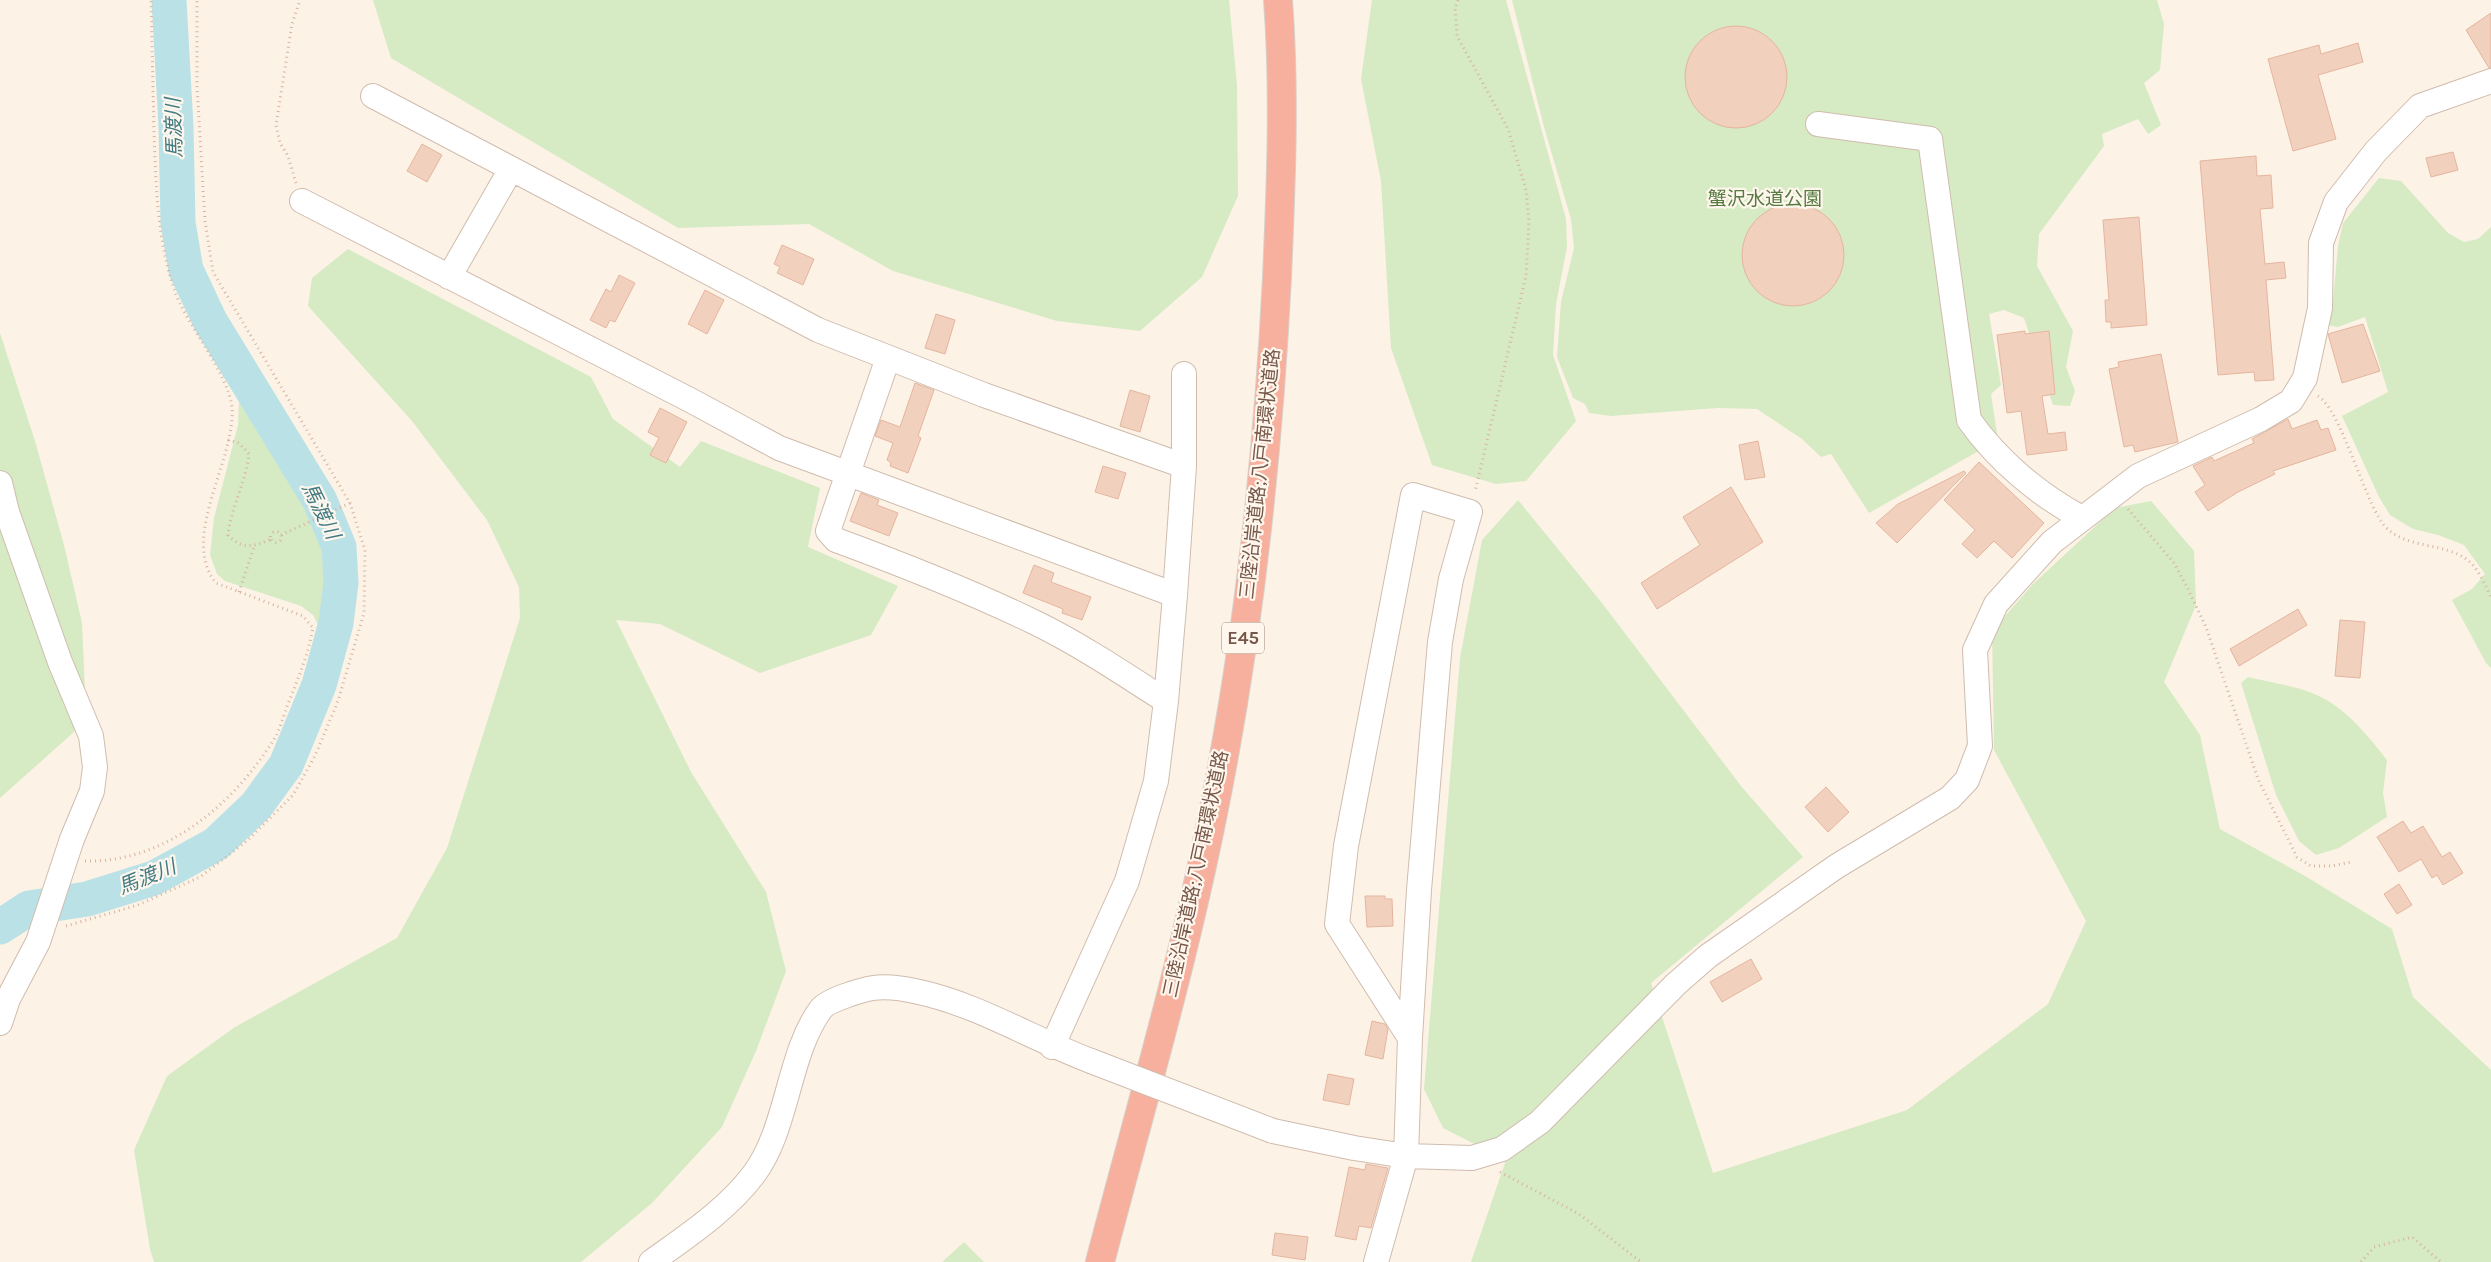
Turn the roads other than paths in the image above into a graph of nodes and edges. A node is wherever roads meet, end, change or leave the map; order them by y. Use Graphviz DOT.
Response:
graph roads {
  1 [pos="1278,0"];
  2 [pos="2491,80"];
  3 [pos="373,96"];
  4 [pos="1818,124"];
  5 [pos="511,169"];
  6 [pos="302,201"];
  7 [pos="449,277"];
  8 [pos="888,358"];
  9 [pos="1184,374"];
  10 [pos="1184,466"];
  11 [pos="849,475"];
  12 [pos="0,483"];
  13 [pos="2082,518"];
  14 [pos="1176,595"];
  15 [pos="1166,700"];
  16 [pos="0,1023"];
  17 [pos="1410,1038"];
  18 [pos="1052,1046"];
  19 [pos="1406,1156"];
  20 [pos="651,1262"];
  21 [pos="1100,1262"];
  22 [pos="1376,1262"];
  1 -- 21 [label="highway, 三陸沿岸道路;八戸南環状道路 / E45"];
  2 -- 13 [label="street"];
  3 -- 5 [label="street"];
  4 -- 13 [label="street"];
  5 -- 7 [label="street"];
  5 -- 8 [label="street"];
  6 -- 7 [label="street"];
  7 -- 11 [label="street"];
  8 -- 10 [label="street"];
  8 -- 11 [label="street"];
  9 -- 10 [label="street"];
  10 -- 14 [label="street"];
  11 -- 14 [label="street"];
  11 -- 15 [label="street"];
  12 -- 16 [label="street"];
  13 -- 19 [label="street"];
  14 -- 15 [label="street"];
  15 -- 18 [label="street"];
  17 -- 17 [label="street"];
  17 -- 19 [label="street"];
  18 -- 19 [label="street, bridge"];
  18 -- 20 [label="street"];
  19 -- 22 [label="street"];
}
